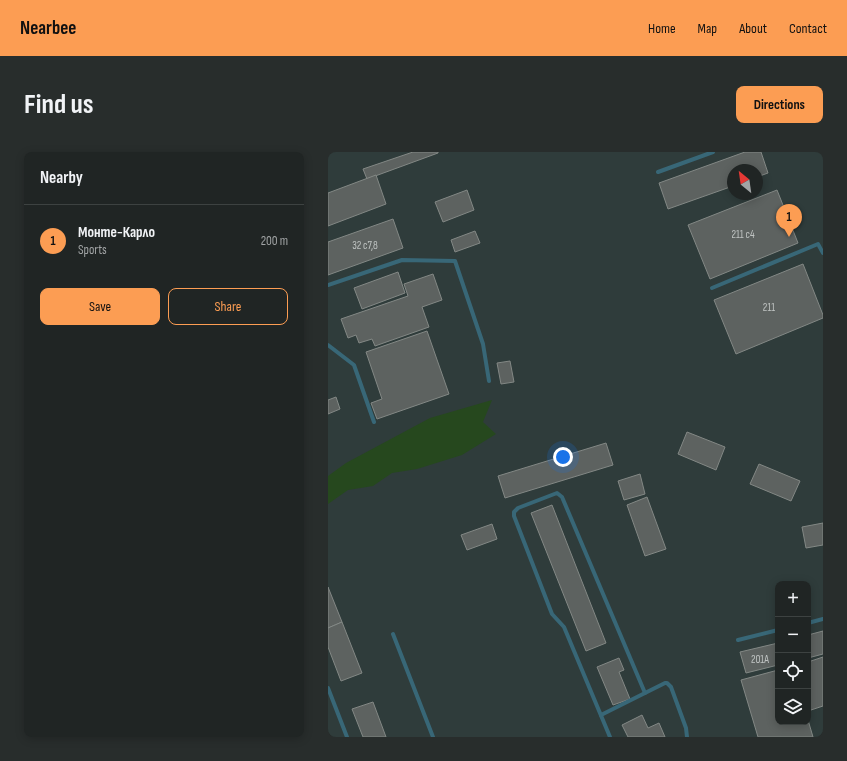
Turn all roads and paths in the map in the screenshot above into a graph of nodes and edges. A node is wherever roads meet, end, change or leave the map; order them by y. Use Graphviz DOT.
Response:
graph roads {
  1 [pos="713,152"];
  2 [pos="658,172"];
  3 [pos="823,253"];
  4 [pos="328,285"];
  5 [pos="712,288"];
  6 [pos="328,344"];
  7 [pos="489,381"];
  8 [pos="374,422"];
  9 [pos="823,619"];
  10 [pos="811,622"];
  11 [pos="775,631"];
  12 [pos="393,634"];
  13 [pos="738,640"];
  14 [pos="328,688"];
  15 [pos="645,693"];
  16 [pos="601,715"];
  17 [pos="346,737"];
  18 [pos="433,737"];
  19 [pos="610,737"];
  20 [pos="687,737"];
  1 -- 2 [label="lane"];
  3 -- 5 [label="lane"];
  4 -- 7 [label="lane"];
  6 -- 8 [label="lane"];
  9 -- 10 [label="lane"];
  11 -- 13 [label="lane"];
  12 -- 18 [label="lane"];
  14 -- 17 [label="lane"];
  15 -- 16 [label="lane"];
  15 -- 16 [label="lane"];
  15 -- 20 [label="lane"];
  16 -- 19 [label="lane"];
}
